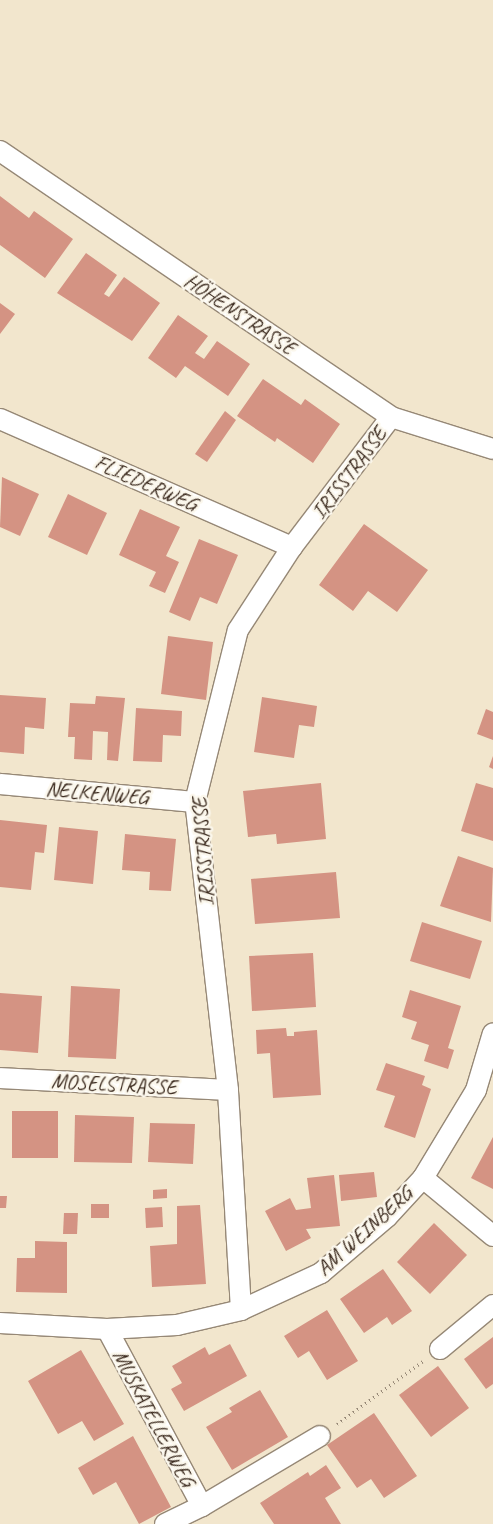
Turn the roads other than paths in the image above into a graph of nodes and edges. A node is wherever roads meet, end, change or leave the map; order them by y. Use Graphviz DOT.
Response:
graph roads {
  1 [pos="0,151"];
  2 [pos="391,417"];
  3 [pos="0,418"];
  4 [pos="493,448"];
  5 [pos="292,547"];
  6 [pos="0,784"];
  7 [pos="195,802"];
  8 [pos="493,1033"];
  9 [pos="0,1078"];
  10 [pos="228,1090"];
  11 [pos="423,1178"];
  12 [pos="493,1236"];
  13 [pos="493,1305"];
  14 [pos="240,1310"];
  15 [pos="0,1323"];
  16 [pos="107,1329"];
  17 [pos="440,1349"];
  18 [pos="320,1436"];
  19 [pos="202,1506"];
  20 [pos="165,1524"];
  1 -- 2 [label="street, HÖHENSTRASSE"];
  2 -- 4 [label="street, HÖHENSTRASSE"];
  2 -- 5 [label="street, IRISSTRASSE"];
  3 -- 5 [label="street, FLIEDERWEG"];
  5 -- 7 [label="street, IRISSTRASSE"];
  6 -- 7 [label="street, NELKENWEG"];
  7 -- 10 [label="street, IRISSTRASSE"];
  8 -- 11 [label="street, AM WEINBERG"];
  9 -- 10 [label="street, MOSELSTRASSE"];
  10 -- 14 [label="street, IRISSTRASSE"];
  11 -- 12 [label="street"];
  11 -- 14 [label="street, AM WEINBERG"];
  13 -- 17 [label="street"];
  14 -- 16 [label="street, AM WEINBERG"];
  15 -- 16 [label="street, AM WEINBERG"];
  16 -- 19 [label="street, MUSKATELLERWEG"];
  18 -- 19 [label="street, MUSKATELLERWEG"];
  19 -- 20 [label="street, MUSKATELLERWEG"];
}
